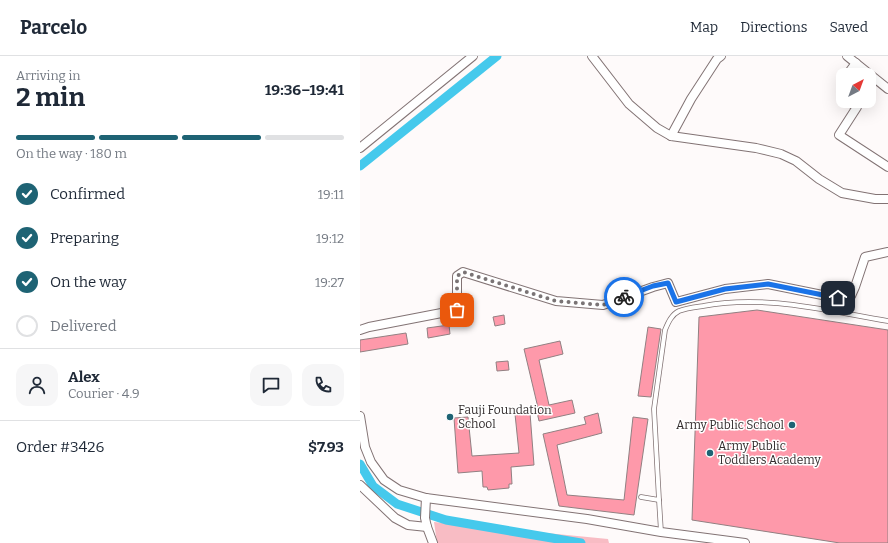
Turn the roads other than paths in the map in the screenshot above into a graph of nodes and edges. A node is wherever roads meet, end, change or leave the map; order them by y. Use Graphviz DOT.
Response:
graph roads {
  1 [pos="473,56"];
  2 [pos="592,56"];
  3 [pos="721,56"];
  4 [pos="847,56"];
  5 [pos="856,63"];
  6 [pos="852,68"];
  7 [pos="888,89"];
  8 [pos="856,108"];
  9 [pos="671,136"];
  10 [pos="360,148"];
  11 [pos="888,167"];
  12 [pos="888,199"];
  13 [pos="888,252"];
  14 [pos="888,321"];
  15 [pos="360,330"];
  16 [pos="360,416"];
  17 [pos="360,485"];
  18 [pos="641,497"];
  19 [pos="659,500"];
  20 [pos="426,502"];
  21 [pos="427,527"];
  22 [pos="661,532"];
  23 [pos="433,543"];
  24 [pos="745,543"];
  1 -- 10 [label="street"];
  2 -- 9 [label="street"];
  3 -- 9 [label="street"];
  4 -- 5 [label="street"];
  5 -- 6 [label="street"];
  5 -- 7 [label="street"];
  8 -- 11 [label="street"];
  9 -- 12 [label="street"];
  13 -- 15 [label="street"];
  14 -- 19 [label="lane"];
  16 -- 20 [label="street"];
  17 -- 21 [label="street"];
  18 -- 19 [label="lane"];
  19 -- 22 [label="lane"];
  20 -- 21 [label="street"];
  20 -- 22 [label="street"];
  21 -- 23 [label="street"];
  22 -- 24 [label="street"];
}
